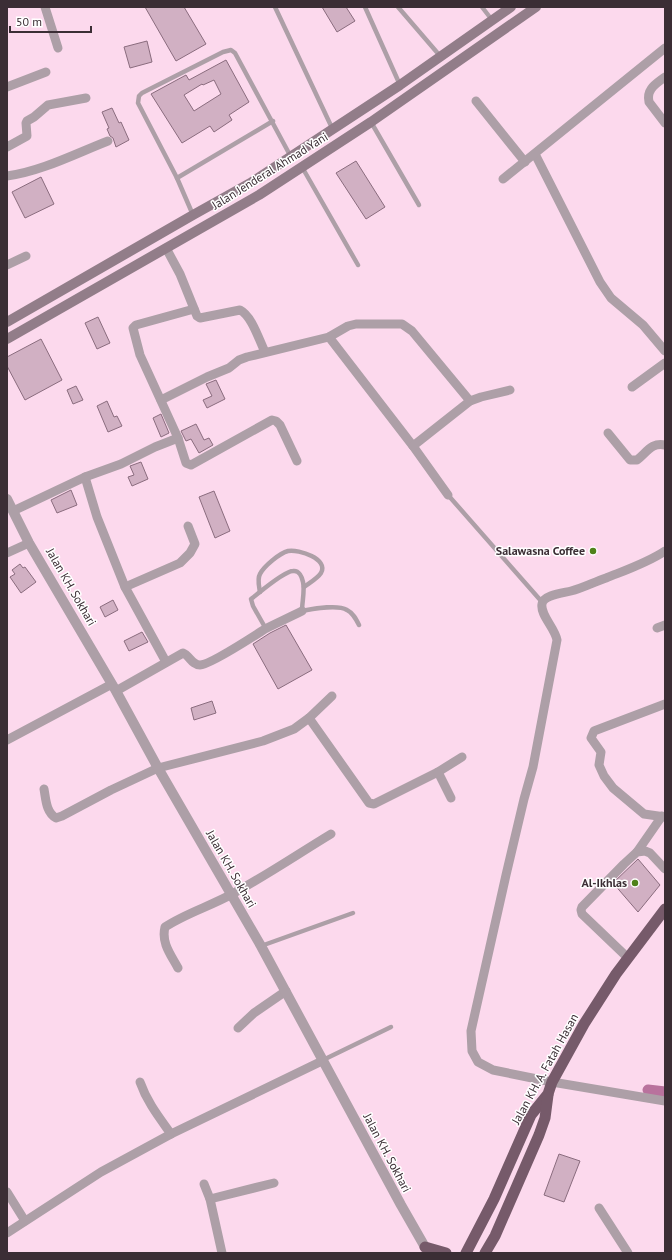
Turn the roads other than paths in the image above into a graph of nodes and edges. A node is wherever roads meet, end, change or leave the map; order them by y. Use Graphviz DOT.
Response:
graph roads {
  1 [pos="45,7"];
  2 [pos="275,7"];
  3 [pos="365,7"];
  4 [pos="398,7"];
  5 [pos="482,7"];
  6 [pos="511,7"];
  7 [pos="536,7"];
  8 [pos="492,20"];
  9 [pos="58,48"];
  10 [pos="665,48"];
  11 [pos="441,56"];
  12 [pos="46,72"];
  13 [pos="665,77"];
  14 [pos="400,85"];
  15 [pos="7,87"];
  16 [pos="86,98"];
  17 [pos="476,102"];
  18 [pos="272,121"];
  19 [pos="371,122"];
  20 [pos="665,123"];
  21 [pos="333,130"];
  22 [pos="108,141"];
  23 [pos="7,147"];
  24 [pos="535,154"];
  25 [pos="291,157"];
  26 [pos="525,162"];
  27 [pos="302,167"];
  28 [pos="7,176"];
  29 [pos="177,178"];
  30 [pos="503,179"];
  31 [pos="252,182"];
  32 [pos="259,195"];
  33 [pos="420,205"];
  34 [pos="193,214"];
  35 [pos="166,248"];
  36 [pos="26,256"];
  37 [pos="7,265"];
  38 [pos="358,265"];
  39 [pos="194,309"];
  40 [pos="7,322"];
  41 [pos="329,337"];
  42 [pos="7,340"];
  43 [pos="665,351"];
  44 [pos="265,352"];
  45 [pos="665,363"];
  46 [pos="632,387"];
  47 [pos="510,390"];
  48 [pos="161,400"];
  49 [pos="470,401"];
  50 [pos="608,433"];
  51 [pos="178,438"];
  52 [pos="413,446"];
  53 [pos="665,446"];
  54 [pos="297,461"];
  55 [pos="85,477"];
  56 [pos="448,495"];
  57 [pos="7,500"];
  58 [pos="13,512"];
  59 [pos="188,526"];
  60 [pos="29,543"];
  61 [pos="665,551"];
  62 [pos="7,554"];
  63 [pos="125,587"];
  64 [pos="304,587"];
  65 [pos="260,592"];
  66 [pos="542,602"];
  67 [pos="302,611"];
  68 [pos="359,625"];
  69 [pos="266,629"];
  70 [pos="166,662"];
  71 [pos="114,687"];
  72 [pos="332,696"];
  73 [pos="665,704"];
  74 [pos="309,718"];
  75 [pos="7,740"];
  76 [pos="462,756"];
  77 [pos="158,768"];
  78 [pos="438,772"];
  79 [pos="44,789"];
  80 [pos="451,798"];
  81 [pos="663,817"];
  82 [pos="331,834"];
  83 [pos="637,852"];
  84 [pos="665,869"];
  85 [pos="232,895"];
  86 [pos="665,909"];
  87 [pos="353,913"];
  88 [pos="261,946"];
  89 [pos="628,958"];
  90 [pos="178,968"];
  91 [pos="286,991"];
  92 [pos="391,1027"];
  93 [pos="238,1028"];
  94 [pos="322,1061"];
  95 [pos="140,1082"];
  96 [pos="552,1082"];
  97 [pos="548,1094"];
  98 [pos="665,1101"];
  99 [pos="171,1134"];
  100 [pos="274,1183"];
  101 [pos="204,1184"];
  102 [pos="7,1192"];
  103 [pos="210,1199"];
  104 [pos="599,1208"];
  105 [pos="25,1221"];
  106 [pos="7,1233"];
  107 [pos="495,1236"];
  108 [pos="427,1251"];
  109 [pos="222,1253"];
  110 [pos="446,1253"];
  111 [pos="466,1253"];
  112 [pos="485,1253"];
  113 [pos="494,1253"];
  114 [pos="628,1253"];
  1 -- 9 [label="street"];
  2 -- 21 [label="lane"];
  3 -- 14 [label="lane"];
  4 -- 11 [label="lane"];
  5 -- 8 [label="lane"];
  6 -- 8 [label="main road, Jalan Jenderal Ahmad Yani"];
  7 -- 19 [label="main road, Jalan Jenderal Ahmad Yani"];
  8 -- 11 [label="main road, Jalan Jenderal Ahmad Yani"];
  10 -- 24 [label="street"];
  11 -- 14 [label="main road, Jalan Jenderal Ahmad Yani"];
  12 -- 15 [label="street"];
  13 -- 20 [label="street"];
  14 -- 21 [label="main road, Jalan Jenderal Ahmad Yani"];
  16 -- 23 [label="street"];
  17 -- 26 [label="street"];
  18 -- 25 [label="lane"];
  18 -- 29 [label="lane"];
  18 -- 29 [label="lane"];
  19 -- 27 [label="main road, Jalan Jenderal Ahmad Yani"];
  19 -- 33 [label="lane"];
  21 -- 25 [label="main road, Jalan Jenderal Ahmad Yani"];
  22 -- 28 [label="street"];
  24 -- 26 [label="street"];
  24 -- 43 [label="street"];
  25 -- 31 [label="main road, Jalan Jenderal Ahmad Yani"];
  26 -- 30 [label="street"];
  27 -- 32 [label="main road, Jalan Jenderal Ahmad Yani"];
  27 -- 38 [label="lane"];
  29 -- 34 [label="lane"];
  31 -- 32 [label="main road"];
  31 -- 34 [label="main road, Jalan Jenderal Ahmad Yani"];
  32 -- 35 [label="main road, Jalan Jenderal Ahmad Yani"];
  34 -- 40 [label="main road, Jalan Jenderal Ahmad Yani"];
  35 -- 39 [label="street"];
  35 -- 42 [label="main road, Jalan Jenderal Ahmad Yani"];
  36 -- 37 [label="street"];
  39 -- 44 [label="street"];
  39 -- 48 [label="street"];
  41 -- 44 [label="street"];
  41 -- 49 [label="street"];
  41 -- 52 [label="street"];
  44 -- 48 [label="street"];
  45 -- 46 [label="street"];
  47 -- 49 [label="street"];
  48 -- 51 [label="street"];
  49 -- 52 [label="street"];
  50 -- 53 [label="street"];
  51 -- 54 [label="street"];
  51 -- 55 [label="street"];
  52 -- 56 [label="street"];
  55 -- 58 [label="street"];
  55 -- 63 [label="street"];
  56 -- 66 [label="lane"];
  57 -- 58 [label="street, Jalan KH. Sokhari"];
  58 -- 60 [label="street, Jalan KH. Sokhari"];
  59 -- 63 [label="street"];
  60 -- 62 [label="street"];
  60 -- 71 [label="street, Jalan KH. Sokhari"];
  61 -- 66 [label="street"];
  63 -- 70 [label="street"];
  64 -- 65 [label="lane"];
  64 -- 65 [label="lane"];
  64 -- 67 [label="lane"];
  65 -- 69 [label="lane"];
  66 -- 96 [label="street"];
  67 -- 68 [label="lane"];
  67 -- 69 [label="street"];
  69 -- 70 [label="street"];
  70 -- 71 [label="street"];
  71 -- 75 [label="street"];
  71 -- 77 [label="street, Jalan KH. Sokhari"];
  72 -- 74 [label="street"];
  73 -- 81 [label="street"];
  74 -- 77 [label="street"];
  74 -- 78 [label="street"];
  76 -- 78 [label="street"];
  77 -- 79 [label="street"];
  77 -- 85 [label="street, Jalan KH. Sokhari"];
  78 -- 80 [label="street"];
  81 -- 83 [label="street"];
  82 -- 85 [label="street"];
  83 -- 84 [label="street"];
  83 -- 89 [label="street"];
  85 -- 88 [label="street, Jalan KH. Sokhari"];
  85 -- 90 [label="street"];
  86 -- 89 [label="highway, Jalan KH. A. Fatah Hasan"];
  87 -- 88 [label="lane"];
  88 -- 91 [label="street, Jalan KH. Sokhari"];
  89 -- 96 [label="highway, Jalan KH. A. Fatah Hasan"];
  91 -- 93 [label="street"];
  91 -- 94 [label="street, Jalan KH. Sokhari"];
  92 -- 94 [label="lane"];
  94 -- 99 [label="street"];
  94 -- 108 [label="street, Jalan KH. Sokhari"];
  95 -- 99 [label="street"];
  96 -- 97 [label="highway, Jalan KH. A. Fatah Hasan"];
  96 -- 98 [label="street"];
  97 -- 107 [label="highway"];
  97 -- 111 [label="highway, Jalan KH. A. Fatah Hasan"];
  99 -- 105 [label="street"];
  100 -- 103 [label="street"];
  101 -- 103 [label="street"];
  102 -- 105 [label="street"];
  103 -- 109 [label="street"];
  104 -- 114 [label="street"];
  105 -- 106 [label="street"];
  107 -- 112 [label="highway"];
  107 -- 113 [label="highway"];
  108 -- 110 [label="highway"];
}
